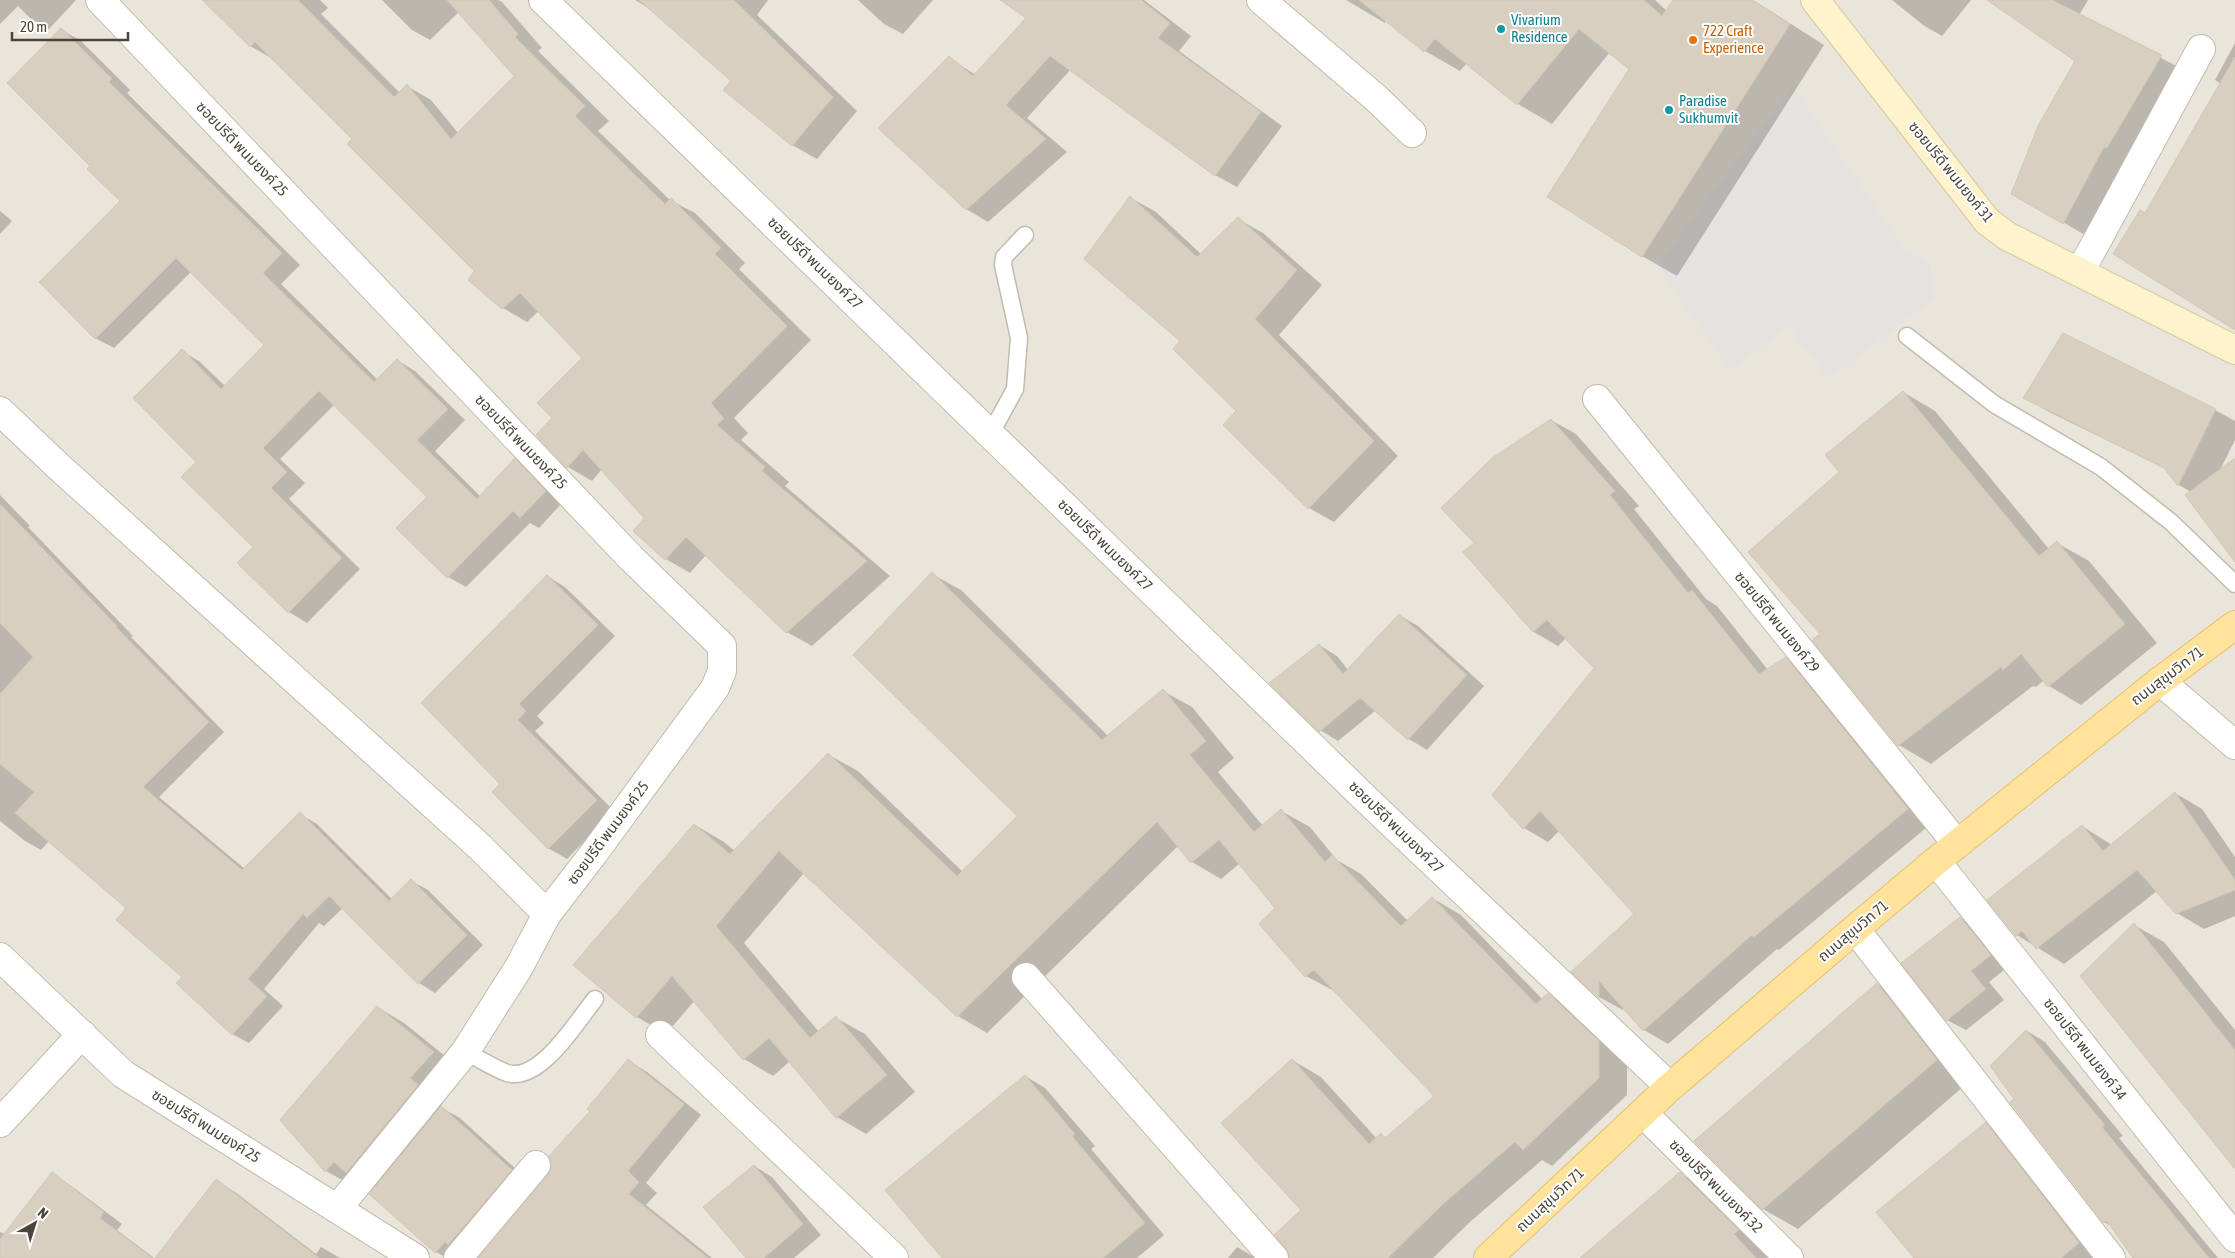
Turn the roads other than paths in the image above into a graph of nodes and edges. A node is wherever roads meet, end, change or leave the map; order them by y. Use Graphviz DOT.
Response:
graph roads {
  1 [pos="100,0"];
  2 [pos="543,0"];
  3 [pos="1261,0"];
  4 [pos="1815,0"];
  5 [pos="2201,49"];
  6 [pos="1412,133"];
  7 [pos="1024,235"];
  8 [pos="2080,272"];
  9 [pos="1907,336"];
  10 [pos="2235,350"];
  11 [pos="1597,399"];
  12 [pos="0,411"];
  13 [pos="991,433"];
  14 [pos="2235,584"];
  15 [pos="2235,625"];
  16 [pos="2160,681"];
  17 [pos="2235,745"];
  18 [pos="1957,844"];
  19 [pos="1936,861"];
  20 [pos="547,914"];
  21 [pos="1855,930"];
  22 [pos="0,957"];
  23 [pos="1026,977"];
  24 [pos="595,999"];
  25 [pos="82,1034"];
  26 [pos="660,1035"];
  27 [pos="465,1052"];
  28 [pos="1670,1087"];
  29 [pos="1643,1113"];
  30 [pos="0,1123"];
  31 [pos="536,1165"];
  32 [pos="337,1209"];
  33 [pos="2235,1238"];
  34 [pos="415,1258"];
  35 [pos="458,1258"];
  36 [pos="894,1258"];
  37 [pos="1274,1258"];
  38 [pos="1488,1258"];
  39 [pos="1789,1258"];
  40 [pos="2111,1258"];
  1 -- 20 [label="street, ซอยปรีดี พนมยงค์ 25"];
  2 -- 13 [label="street, ซอยปรีดี พนมยงค์ 27"];
  3 -- 6 [label="street"];
  4 -- 8 [label="street, ซอยปรีดี พนมยงค์ 31"];
  5 -- 8 [label="street"];
  7 -- 13 [label="lane"];
  8 -- 10 [label="street, ซอยปรีดี พนมยงค์ 31"];
  9 -- 14 [label="lane"];
  11 -- 18 [label="street, ซอยปรีดี พนมยงค์ 29"];
  12 -- 20 [label="street"];
  13 -- 28 [label="street, ซอยปรีดี พนมยงค์ 27"];
  15 -- 16 [label="main road, ถนนสุขุมวิท 71"];
  16 -- 17 [label="street"];
  16 -- 18 [label="main road, ถนนสุขุมวิท 71"];
  18 -- 19 [label="main road, ถนนสุขุมวิท 71"];
  19 -- 21 [label="main road, ถนนสุขุมวิท 71"];
  19 -- 33 [label="street, ซอยปรีดี พนมยงค์ 34"];
  20 -- 27 [label="street, ซอยปรีดี พนมยงค์ 25"];
  21 -- 28 [label="main road, ถนนสุขุมวิท 71"];
  21 -- 40 [label="street"];
  22 -- 25 [label="street, ซอยปรีดี พนมยงค์ 25"];
  23 -- 37 [label="street"];
  24 -- 27 [label="lane"];
  25 -- 30 [label="street"];
  25 -- 32 [label="street, ซอยปรีดี พนมยงค์ 25"];
  26 -- 36 [label="street"];
  27 -- 32 [label="street, ซอยปรีดี พนมยงค์ 25"];
  28 -- 29 [label="main road, ถนนสุขุมวิท 71"];
  29 -- 38 [label="main road, ถนนสุขุมวิท 71"];
  29 -- 39 [label="street, ซอยปรีดี พนมยงค์ 32"];
  31 -- 35 [label="street"];
  32 -- 34 [label="street, ซอยปรีดี พนมยงค์ 25"];
}
